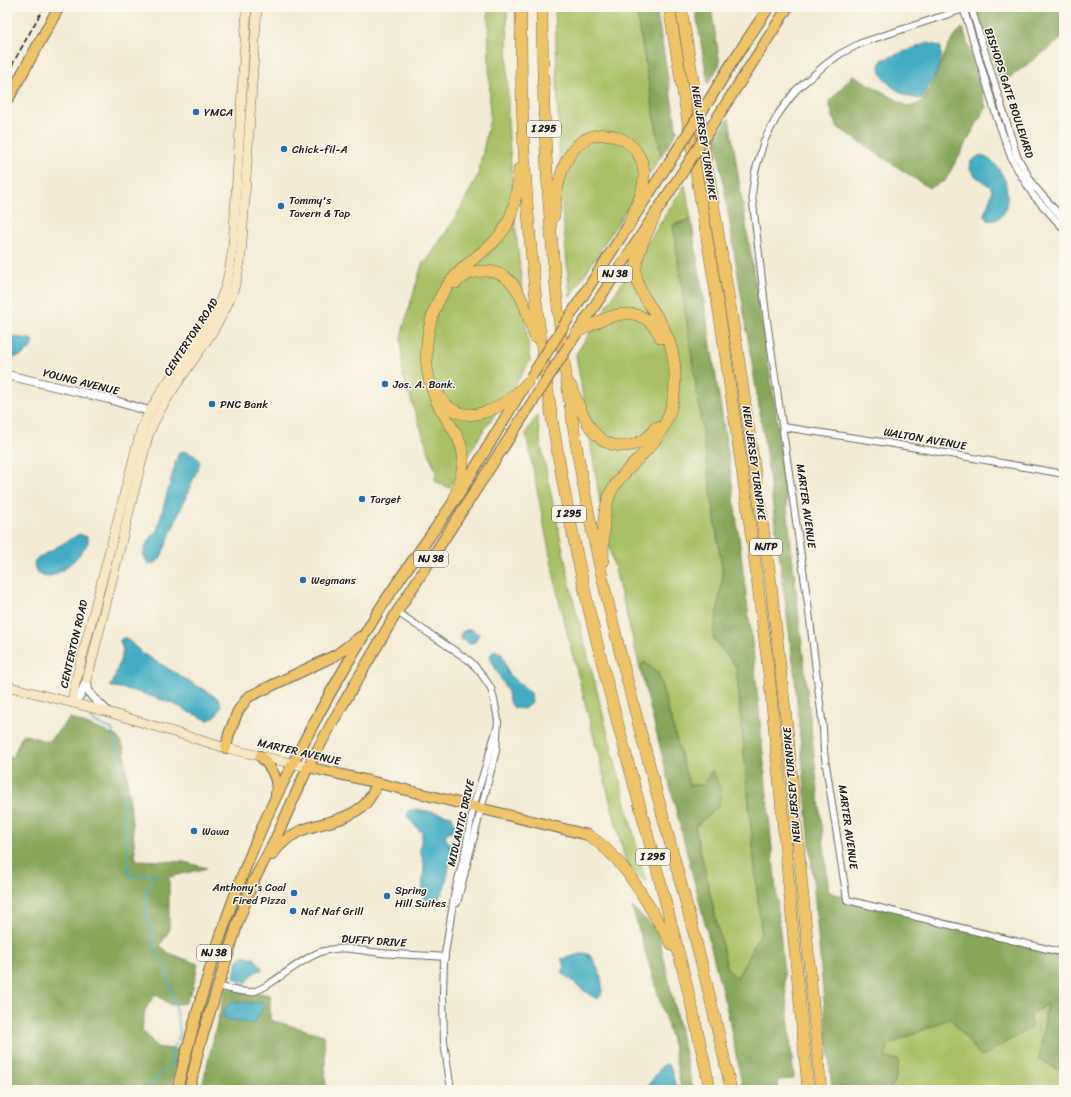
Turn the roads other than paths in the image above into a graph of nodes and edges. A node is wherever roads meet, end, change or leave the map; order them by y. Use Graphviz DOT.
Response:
graph roads {
  1 [pos="59,7"];
  2 [pos="247,7"];
  3 [pos="257,7"];
  4 [pos="521,7"];
  5 [pos="542,7"];
  6 [pos="669,7"];
  7 [pos="681,7"];
  8 [pos="769,7"];
  9 [pos="788,7"];
  10 [pos="966,8"];
  11 [pos="7,101"];
  12 [pos="523,135"];
  13 [pos="655,215"];
  14 [pos="1064,220"];
  15 [pos="628,227"];
  16 [pos="1064,229"];
  17 [pos="552,250"];
  18 [pos="576,333"];
  19 [pos="542,357"];
  20 [pos="564,370"];
  21 [pos="7,375"];
  22 [pos="529,380"];
  23 [pos="149,411"];
  24 [pos="783,427"];
  25 [pos="1064,474"];
  26 [pos="454,501"];
  27 [pos="602,576"];
  28 [pos="397,612"];
  29 [pos="370,627"];
  30 [pos="87,680"];
  31 [pos="7,686"];
  32 [pos="73,703"];
  33 [pos="108,712"];
  34 [pos="226,748"];
  35 [pos="260,756"];
  36 [pos="293,763"];
  37 [pos="308,767"];
  38 [pos="378,783"];
  39 [pos="275,799"];
  40 [pos="477,809"];
  41 [pos="588,835"];
  42 [pos="253,882"];
  43 [pos="1064,953"];
  44 [pos="679,956"];
  45 [pos="445,957"];
  46 [pos="217,986"];
  47 [pos="177,1090"];
  48 [pos="189,1090"];
  49 [pos="451,1090"];
  50 [pos="710,1090"];
  51 [pos="731,1090"];
  52 [pos="808,1090"];
  53 [pos="821,1090"];
  1 -- 11 [label="main road"];
  2 -- 23 [label="main road, CENTERTON ROAD"];
  3 -- 30 [label="main road, CENTERTON ROAD"];
  4 -- 12 [label="highway, I 295"];
  5 -- 17 [label="highway, I 295"];
  6 -- 52 [label="highway, NEW JERSEY TURNPIKE / NJTP"];
  7 -- 53 [label="highway, NEW JERSEY TURNPIKE / NJTP"];
  8 -- 15 [label="main road, NJ 38, bridge"];
  9 -- 13 [label="main road, NJ 38, bridge"];
  10 -- 14 [label="street, BISHOPS GATE BOULEVARD"];
  10 -- 16 [label="street, BISHOPS GATE BOULEVARD"];
  10 -- 24 [label="street, MARTER AVENUE"];
  12 -- 19 [label="highway, I 295"];
  12 -- 26 [label="highway"];
  13 -- 18 [label="main road, NJ 38"];
  13 -- 27 [label="highway"];
  15 -- 17 [label="highway"];
  15 -- 22 [label="main road, NJ 38, bridge"];
  17 -- 20 [label="highway, I 295"];
  18 -- 20 [label="highway"];
  18 -- 28 [label="main road, NJ 38, bridge"];
  19 -- 22 [label="highway"];
  19 -- 44 [label="highway, I 295"];
  20 -- 27 [label="highway, I 295"];
  21 -- 23 [label="street, YOUNG AVENUE"];
  22 -- 26 [label="main road, NJ 38"];
  23 -- 32 [label="main road, CENTERTON ROAD"];
  24 -- 25 [label="street, WALTON AVENUE"];
  24 -- 43 [label="street, MARTER AVENUE"];
  26 -- 29 [label="main road, NJ 38"];
  27 -- 51 [label="highway, I 295"];
  28 -- 37 [label="main road, NJ 38"];
  28 -- 40 [label="street, MIDLANTIC DRIVE"];
  29 -- 34 [label="main road"];
  29 -- 36 [label="main road, NJ 38"];
  30 -- 32 [label="street, CENTERTON ROAD"];
  30 -- 33 [label="street"];
  31 -- 32 [label="main road, MARTER AVENUE"];
  32 -- 33 [label="main road, MARTER AVENUE"];
  33 -- 34 [label="main road, MARTER AVENUE"];
  34 -- 35 [label="main road, MARTER AVENUE"];
  35 -- 36 [label="main road, MARTER AVENUE"];
  35 -- 39 [label="main road"];
  36 -- 37 [label="main road, MARTER AVENUE"];
  36 -- 39 [label="main road, NJ 38"];
  37 -- 38 [label="main road, MARTER AVENUE"];
  37 -- 42 [label="main road, NJ 38"];
  38 -- 40 [label="main road, MARTER AVENUE"];
  38 -- 42 [label="main road"];
  39 -- 47 [label="main road, NJ 38"];
  40 -- 41 [label="main road, MARTER AVENUE"];
  40 -- 45 [label="street, MIDLANTIC DRIVE"];
  41 -- 44 [label="highway"];
  42 -- 46 [label="main road, NJ 38"];
  44 -- 50 [label="highway, I 295"];
  45 -- 46 [label="street, DUFFY DRIVE"];
  45 -- 49 [label="street, MIDLANTIC DRIVE"];
  46 -- 48 [label="main road, NJ 38"];
}
